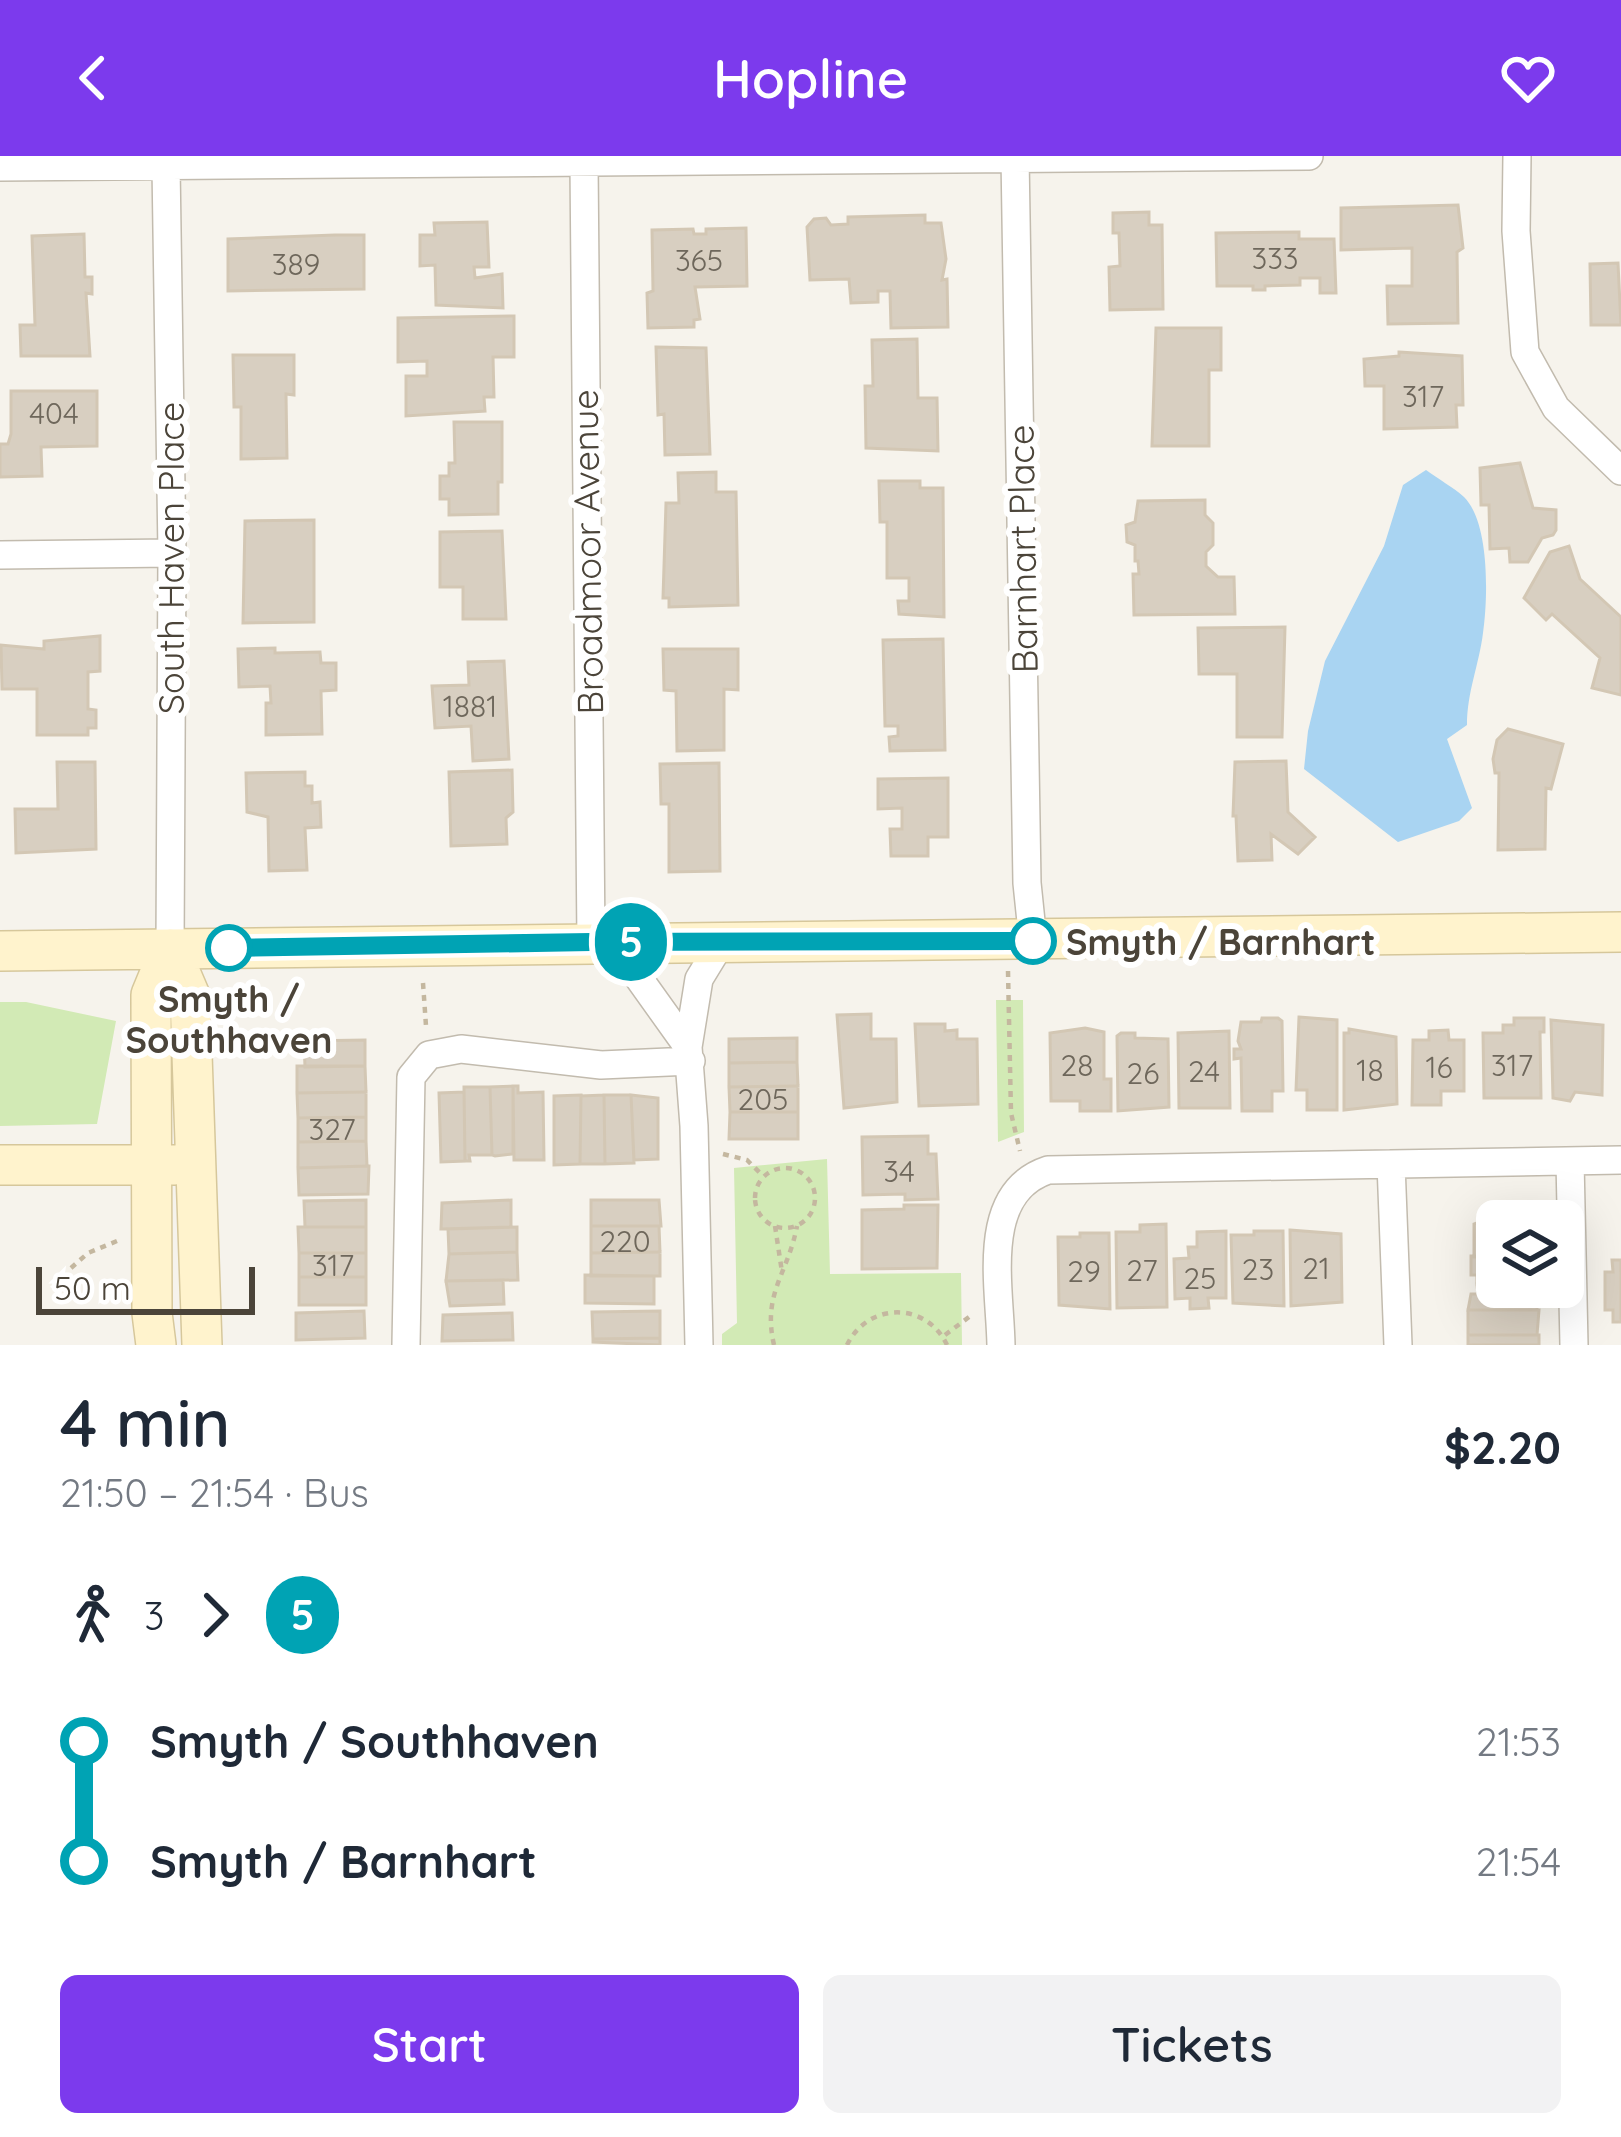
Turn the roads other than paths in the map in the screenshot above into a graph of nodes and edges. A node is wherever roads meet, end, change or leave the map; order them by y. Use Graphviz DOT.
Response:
graph roads {
  1 [pos="1309,156"];
  2 [pos="1517,156"];
  3 [pos="1015,157"];
  4 [pos="584,163"];
  5 [pos="166,166"];
  6 [pos="0,167"];
  7 [pos="1621,471"];
  8 [pos="172,553"];
  9 [pos="0,555"];
  10 [pos="1621,932"];
  11 [pos="1020,941"];
  12 [pos="602,942"];
  13 [pos="721,944"];
  14 [pos="170,950"];
  15 [pos="0,951"];
  16 [pos="689,1054"];
  17 [pos="1621,1160"];
  18 [pos="1570,1161"];
  19 [pos="150,1164"];
  20 [pos="1391,1164"];
  21 [pos="0,1165"];
  22 [pos="196,1166"];
  23 [pos="156,1345"];
  24 [pos="202,1345"];
  25 [pos="406,1345"];
  26 [pos="699,1345"];
  27 [pos="1001,1345"];
  28 [pos="1398,1345"];
  29 [pos="1574,1345"];
  1 -- 3 [label="street"];
  2 -- 7 [label="street"];
  3 -- 4 [label="street"];
  3 -- 11 [label="street, Barnhart Place"];
  4 -- 5 [label="street"];
  4 -- 12 [label="street, Broadmoor Avenue"];
  5 -- 6 [label="street"];
  5 -- 8 [label="street, South Haven Place"];
  8 -- 9 [label="street"];
  8 -- 14 [label="street, South Haven Place"];
  10 -- 11 [label="main road"];
  11 -- 13 [label="main road"];
  12 -- 13 [label="main road"];
  12 -- 14 [label="main road"];
  12 -- 16 [label="street"];
  13 -- 16 [label="street"];
  14 -- 15 [label="main road"];
  14 -- 19 [label="main road"];
  14 -- 22 [label="main road"];
  16 -- 25 [label="street"];
  16 -- 26 [label="street"];
  17 -- 18 [label="street"];
  18 -- 20 [label="street"];
  18 -- 29 [label="street"];
  19 -- 21 [label="main road"];
  19 -- 22 [label="main road"];
  19 -- 23 [label="main road"];
  20 -- 27 [label="street"];
  20 -- 28 [label="street"];
  22 -- 24 [label="main road"];
}
